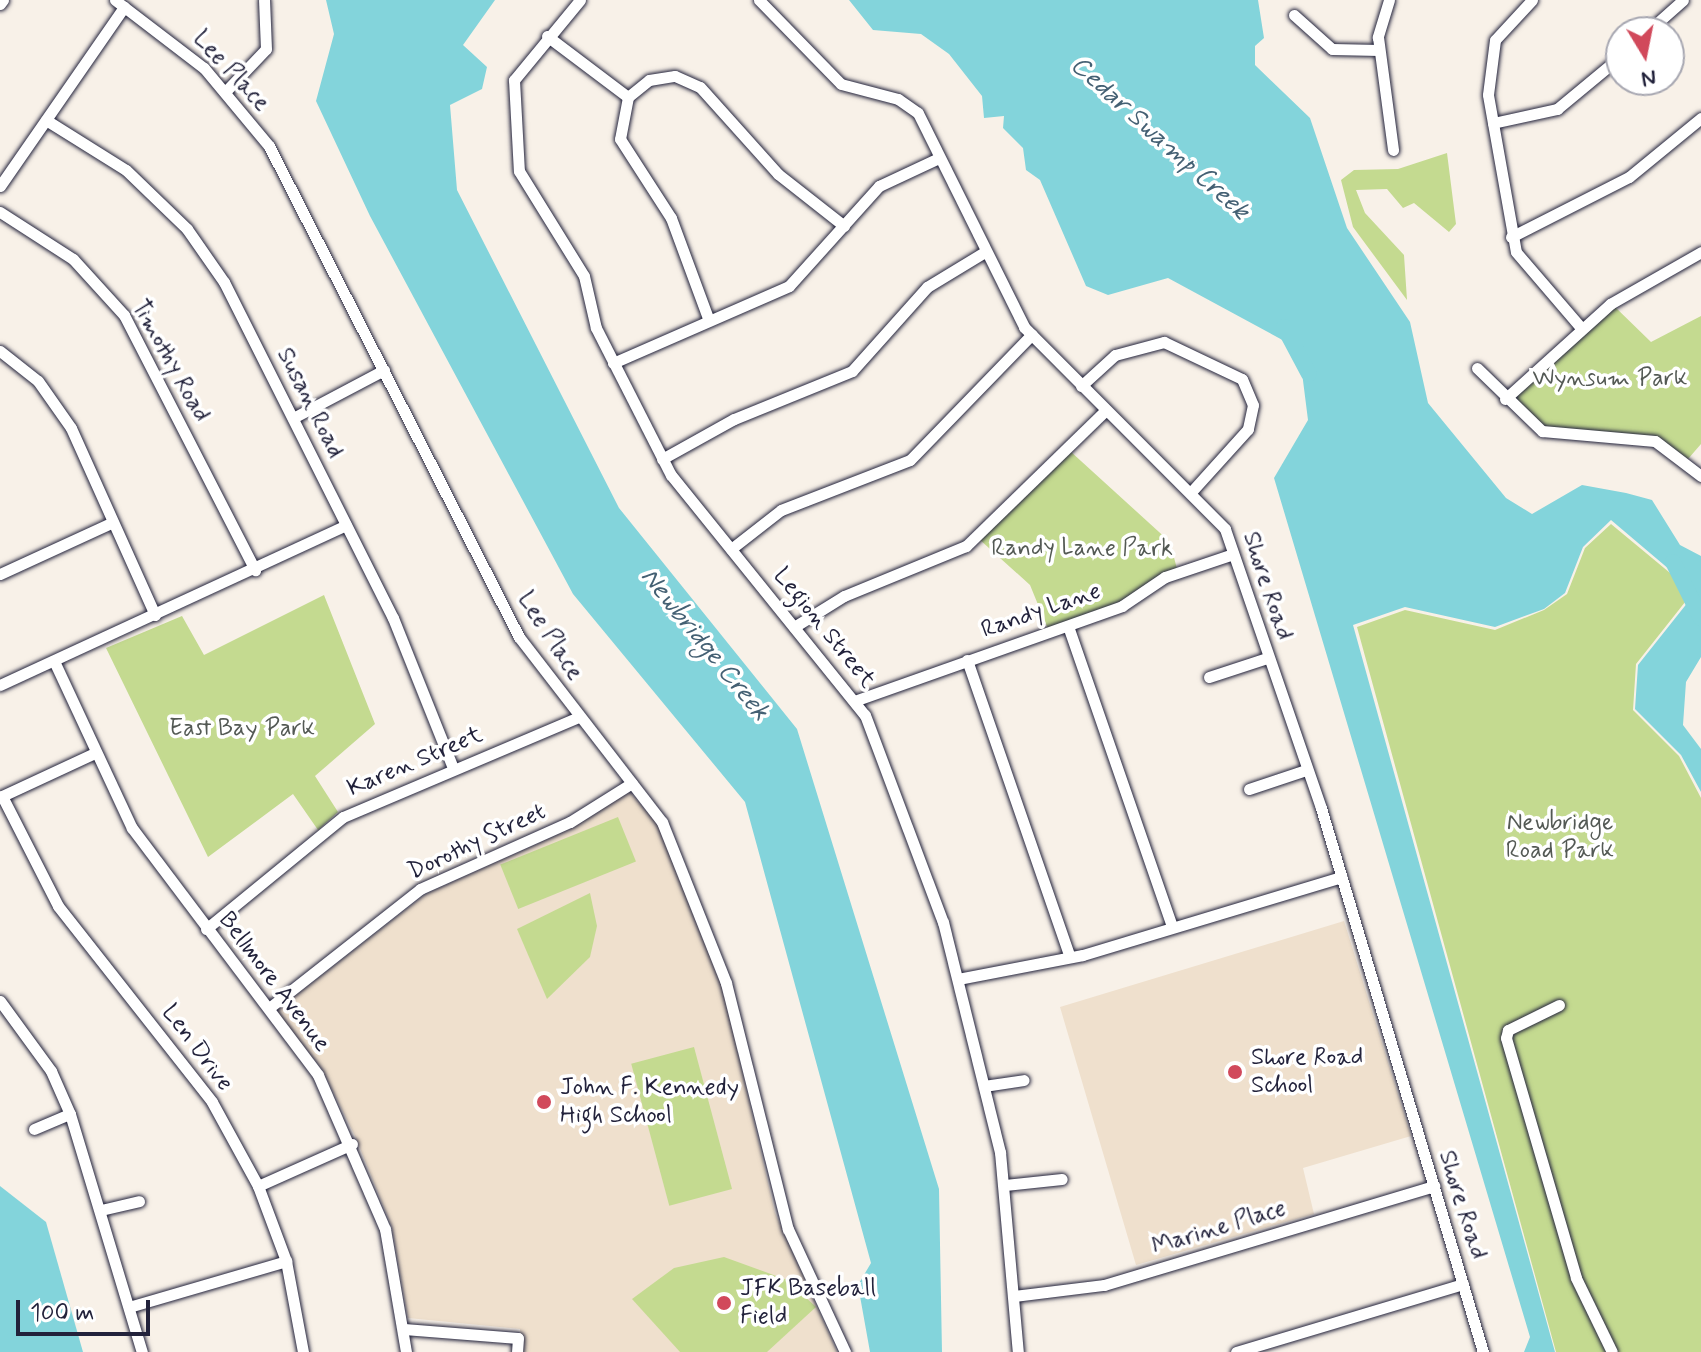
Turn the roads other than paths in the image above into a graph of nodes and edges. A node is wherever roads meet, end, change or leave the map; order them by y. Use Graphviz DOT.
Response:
graph roads {
  1 [pos="264,0"];
  2 [pos="580,0"];
  3 [pos="759,0"];
  4 [pos="1389,0"];
  5 [pos="1532,0"];
  6 [pos="1683,0"];
  7 [pos="119,3"];
  8 [pos="1294,15"];
  9 [pos="1665,16"];
  10 [pos="547,36"];
  11 [pos="1379,50"];
  12 [pos="1605,69"];
  13 [pos="225,92"];
  14 [pos="628,97"];
  15 [pos="1701,118"];
  16 [pos="46,120"];
  17 [pos="1493,123"];
  18 [pos="1393,150"];
  19 [pos="939,158"];
  20 [pos="0,186"];
  21 [pos="0,212"];
  22 [pos="844,226"];
  23 [pos="1511,237"];
  24 [pos="1701,252"];
  25 [pos="983,253"];
  26 [pos="708,318"];
  27 [pos="1582,329"];
  28 [pos="1032,334"];
  29 [pos="0,351"];
  30 [pos="613,363"];
  31 [pos="1477,368"];
  32 [pos="384,370"];
  33 [pos="1081,386"];
  34 [pos="1505,399"];
  35 [pos="1106,410"];
  36 [pos="293,418"];
  37 [pos="662,459"];
  38 [pos="1701,476"];
  39 [pos="1192,491"];
  40 [pos="113,522"];
  41 [pos="346,525"];
  42 [pos="731,549"];
  43 [pos="1233,554"];
  44 [pos="255,570"];
  45 [pos="0,574"];
  46 [pos="155,615"];
  47 [pos="1068,626"];
  48 [pos="794,627"];
  49 [pos="1267,658"];
  50 [pos="967,660"];
  51 [pos="54,661"];
  52 [pos="1209,677"];
  53 [pos="0,685"];
  54 [pos="857,700"];
  55 [pos="579,717"];
  56 [pos="95,753"];
  57 [pos="453,768"];
  58 [pos="1306,770"];
  59 [pos="632,783"];
  60 [pos="1249,789"];
  61 [pos="1,796"];
  62 [pos="1341,877"];
  63 [pos="1172,927"];
  64 [pos="206,929"];
  65 [pos="1070,957"];
  66 [pos="958,979"];
  67 [pos="0,1001"];
  68 [pos="1559,1005"];
  69 [pos="269,1008"];
  70 [pos="1024,1080"];
  71 [pos="984,1086"];
  72 [pos="70,1114"];
  73 [pos="34,1129"];
  74 [pos="352,1144"];
  75 [pos="1062,1179"];
  76 [pos="1005,1185"];
  77 [pos="258,1186"];
  78 [pos="1434,1186"];
  79 [pos="139,1201"];
  80 [pos="101,1210"];
  81 [pos="286,1261"];
  82 [pos="1463,1284"];
  83 [pos="1014,1296"];
  84 [pos="129,1307"];
  85 [pos="404,1329"];
  86 [pos="142,1352"];
  87 [pos="303,1352"];
  88 [pos="406,1352"];
  89 [pos="517,1352"];
  90 [pos="845,1352"];
  91 [pos="1018,1352"];
  92 [pos="1236,1352"];
  93 [pos="1483,1352"];
  94 [pos="1612,1352"];
  1 -- 13 [label="street"];
  2 -- 10 [label="street"];
  3 -- 19 [label="street, Shore Road"];
  4 -- 11 [label="street"];
  5 -- 17 [label="street"];
  6 -- 9 [label="street"];
  7 -- 13 [label="street, Lee Place"];
  7 -- 16 [label="street"];
  8 -- 11 [label="street"];
  10 -- 14 [label="street"];
  10 -- 30 [label="street, Legion Street"];
  11 -- 18 [label="street"];
  12 -- 17 [label="street"];
  13 -- 32 [label="street, Lee Place"];
  14 -- 22 [label="street"];
  14 -- 26 [label="street"];
  15 -- 23 [label="street"];
  16 -- 20 [label="street"];
  16 -- 36 [label="street, Susan Road"];
  17 -- 23 [label="street"];
  19 -- 22 [label="street"];
  19 -- 25 [label="street, Shore Road"];
  21 -- 44 [label="street, Timothy Road"];
  22 -- 26 [label="street"];
  23 -- 27 [label="street"];
  24 -- 27 [label="street"];
  25 -- 28 [label="street, Shore Road"];
  25 -- 37 [label="street"];
  26 -- 30 [label="street"];
  27 -- 34 [label="street"];
  28 -- 33 [label="street, Shore Road"];
  28 -- 42 [label="street"];
  29 -- 40 [label="street"];
  30 -- 37 [label="street, Legion Street"];
  31 -- 34 [label="street"];
  32 -- 36 [label="street"];
  32 -- 55 [label="street, Lee Place"];
  33 -- 35 [label="street, Shore Road"];
  33 -- 39 [label="street"];
  34 -- 38 [label="street"];
  35 -- 39 [label="street, Shore Road"];
  35 -- 48 [label="street"];
  36 -- 41 [label="street, Susan Road"];
  37 -- 42 [label="street, Legion Street"];
  39 -- 43 [label="street, Shore Road"];
  40 -- 45 [label="street"];
  40 -- 46 [label="street"];
  41 -- 44 [label="street"];
  41 -- 57 [label="street, Susan Road"];
  42 -- 48 [label="street, Legion Street"];
  43 -- 47 [label="street, Randy Lane"];
  43 -- 49 [label="street, Shore Road"];
  44 -- 46 [label="street"];
  46 -- 51 [label="street"];
  47 -- 50 [label="street, Randy Lane"];
  47 -- 63 [label="street"];
  48 -- 54 [label="street, Legion Street"];
  49 -- 52 [label="street"];
  49 -- 58 [label="street, Shore Road"];
  50 -- 54 [label="street, Randy Lane"];
  50 -- 65 [label="street"];
  51 -- 53 [label="street"];
  51 -- 56 [label="street, Bellmore Avenue"];
  54 -- 66 [label="street, Legion Street"];
  55 -- 57 [label="street, Karen Street"];
  55 -- 59 [label="street, Lee Place"];
  56 -- 61 [label="street"];
  56 -- 64 [label="street, Bellmore Avenue"];
  57 -- 64 [label="street, Karen Street"];
  58 -- 60 [label="street"];
  58 -- 62 [label="street, Shore Road"];
  59 -- 69 [label="street, Dorothy Street"];
  59 -- 90 [label="street, Lee Place"];
  61 -- 77 [label="street, Len Drive"];
  62 -- 63 [label="street"];
  62 -- 78 [label="street, Shore Road"];
  63 -- 65 [label="street"];
  64 -- 69 [label="street, Bellmore Avenue"];
  65 -- 66 [label="street"];
  66 -- 71 [label="street, Legion Street"];
  67 -- 72 [label="street"];
  68 -- 94 [label="street"];
  69 -- 74 [label="street, Bellmore Avenue"];
  70 -- 71 [label="street"];
  71 -- 76 [label="street, Legion Street"];
  72 -- 73 [label="street"];
  72 -- 80 [label="street"];
  74 -- 77 [label="street"];
  74 -- 85 [label="street, Bellmore Avenue"];
  75 -- 76 [label="street"];
  76 -- 83 [label="street, Legion Street"];
  77 -- 81 [label="street, Len Drive"];
  78 -- 82 [label="street, Shore Road"];
  78 -- 83 [label="street, Marine Place"];
  79 -- 80 [label="street"];
  80 -- 84 [label="street"];
  81 -- 84 [label="street"];
  81 -- 87 [label="street, Len Drive"];
  82 -- 92 [label="street"];
  82 -- 93 [label="street, Shore Road"];
  83 -- 91 [label="street, Legion Street"];
  84 -- 86 [label="street"];
  85 -- 88 [label="street, Bellmore Avenue"];
  85 -- 89 [label="street"];
}
